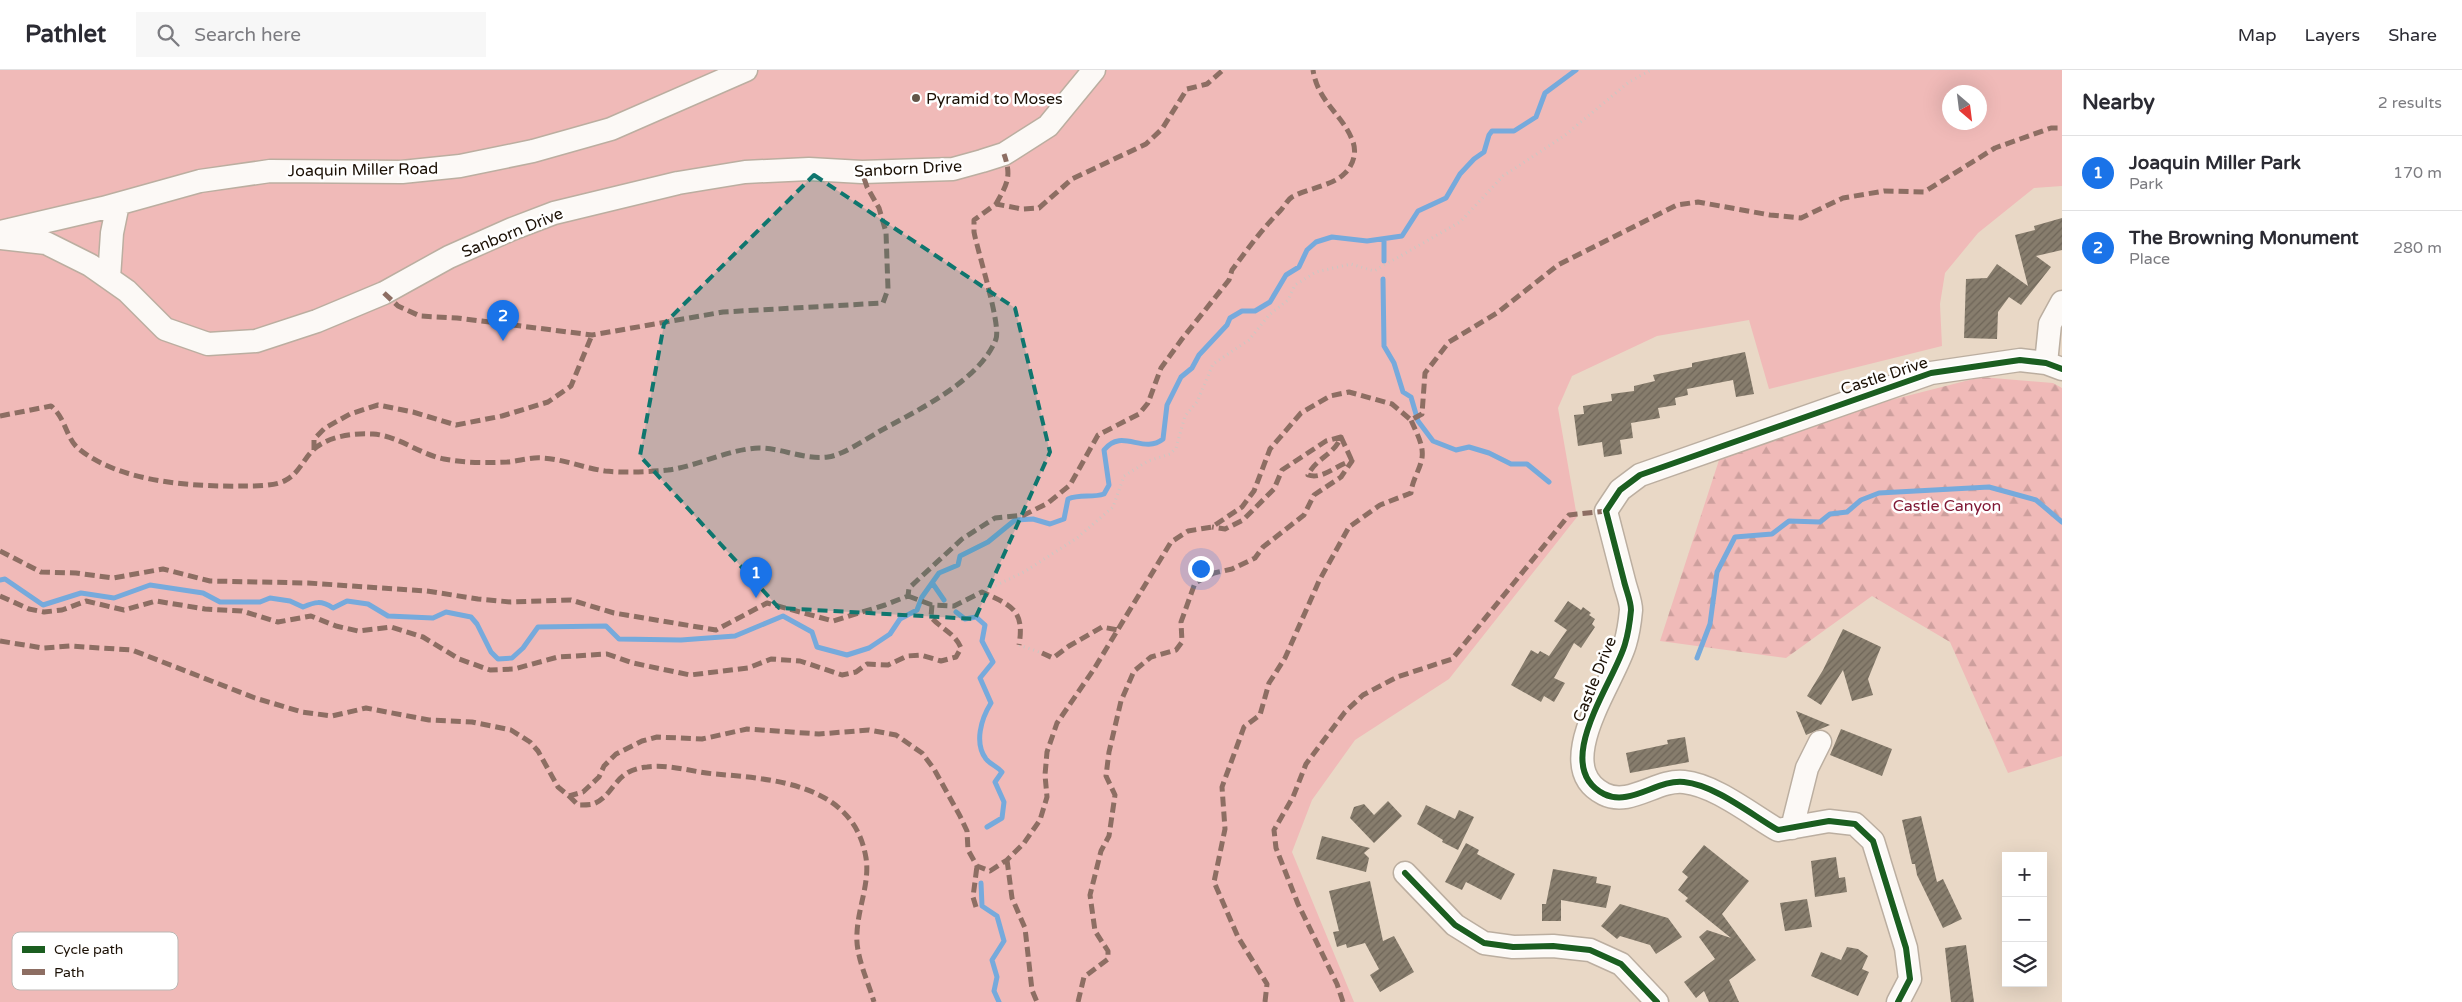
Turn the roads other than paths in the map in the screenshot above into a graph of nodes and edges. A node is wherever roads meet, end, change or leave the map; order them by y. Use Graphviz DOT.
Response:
graph roads {
  1 [pos="746,70"];
  2 [pos="1094,70"];
  3 [pos="118,204"];
  4 [pos="0,232"];
  5 [pos="0,238"];
  6 [pos="109,278"];
  7 [pos="2062,302"];
  8 [pos="2054,366"];
  9 [pos="1820,742"];
  10 [pos="1792,828"];
  11 [pos="1405,873"];
  12 [pos="1657,1002"];
  13 [pos="1898,1002"];
  1 -- 3 [label="street, Joaquin Miller Road"];
  2 -- 6 [label="street, Sanborn Drive"];
  3 -- 4 [label="street, Joaquin Miller Road"];
  3 -- 6 [label="street"];
  5 -- 6 [label="street, Sanborn Drive"];
  7 -- 8 [label="street"];
  8 -- 10 [label="street, Castle Drive"];
  9 -- 10 [label="street"];
  10 -- 13 [label="street, Castle Drive"];
  11 -- 12 [label="street"];
}
